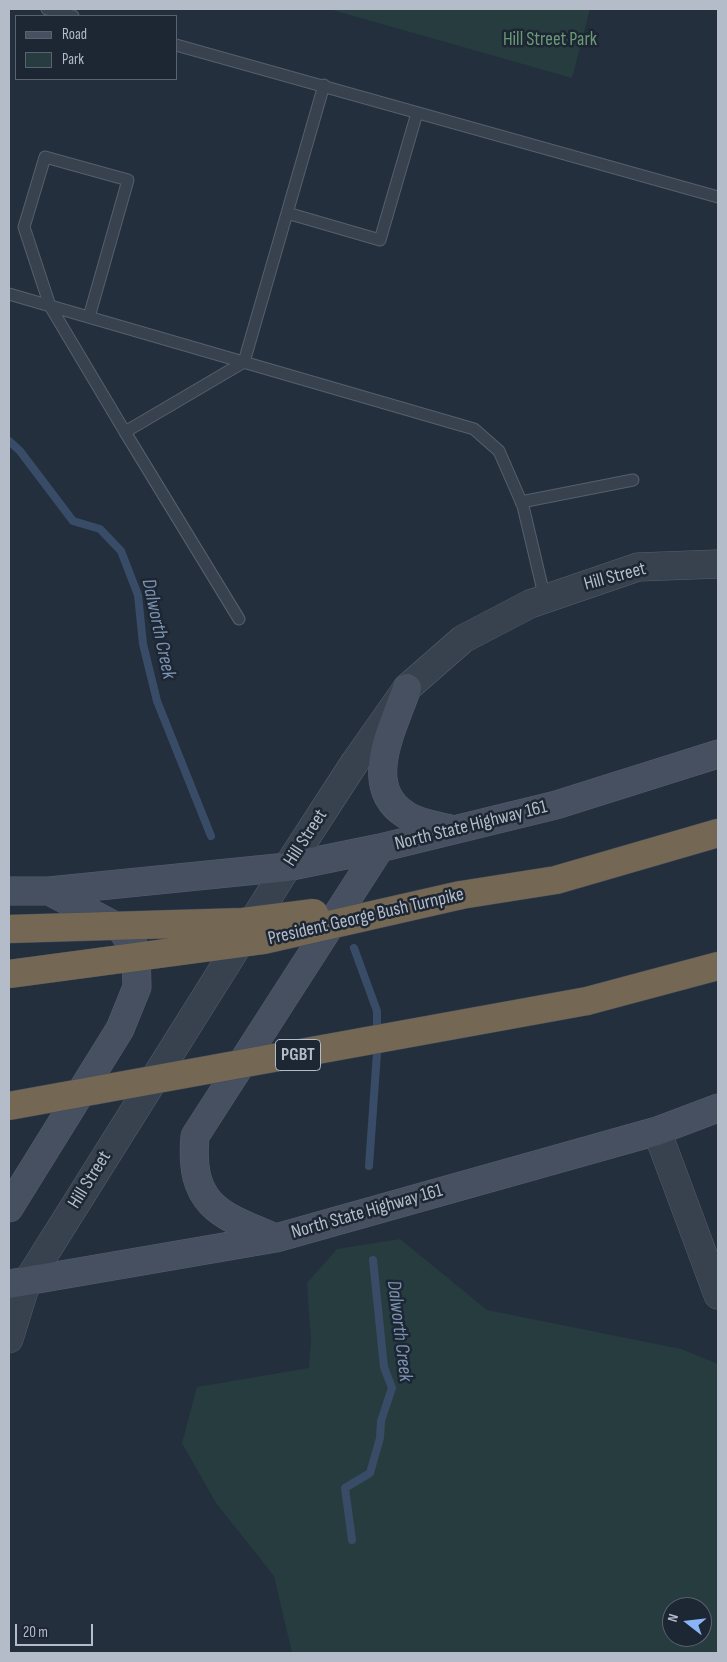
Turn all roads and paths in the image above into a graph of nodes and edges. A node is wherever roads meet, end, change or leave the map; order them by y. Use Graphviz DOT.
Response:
graph roads {
  1 [pos="46,9"];
  2 [pos="69,15"];
  3 [pos="178,46"];
  4 [pos="324,85"];
  5 [pos="417,113"];
  6 [pos="718,197"];
  7 [pos="287,213"];
  8 [pos="9,294"];
  9 [pos="50,306"];
  10 [pos="89,317"];
  11 [pos="244,362"];
  12 [pos="125,432"];
  13 [pos="633,480"];
  14 [pos="521,502"];
  15 [pos="718,564"];
  16 [pos="545,598"];
  17 [pos="239,619"];
  18 [pos="407,688"];
  19 [pos="718,754"];
  20 [pos="451,829"];
  21 [pos="718,833"];
  22 [pos="380,848"];
  23 [pos="286,867"];
  24 [pos="49,890"];
  25 [pos="9,891"];
  26 [pos="462,895"];
  27 [pos="9,929"];
  28 [pos="718,966"];
  29 [pos="9,974"];
  30 [pos="9,1106"];
  31 [pos="718,1108"];
  32 [pos="657,1131"];
  33 [pos="9,1208"];
  34 [pos="276,1238"];
  35 [pos="15,1289"];
  36 [pos="718,1295"];
  37 [pos="9,1338"];
  1 -- 2 [label="lane"];
  3 -- 4 [label="lane"];
  4 -- 5 [label="lane"];
  4 -- 7 [label="lane"];
  5 -- 6 [label="lane"];
  5 -- 7 [label="lane"];
  7 -- 11 [label="lane"];
  8 -- 9 [label="lane"];
  9 -- 10 [label="lane"];
  9 -- 10 [label="lane"];
  9 -- 12 [label="lane"];
  10 -- 11 [label="lane"];
  11 -- 12 [label="lane"];
  11 -- 14 [label="lane"];
  12 -- 17 [label="lane"];
  13 -- 14 [label="lane"];
  14 -- 16 [label="lane"];
  15 -- 16 [label="street, Hill Street"];
  16 -- 18 [label="street, Hill Street"];
  18 -- 20 [label="main road"];
  18 -- 23 [label="street, Hill Street"];
  19 -- 20 [label="main road, North State Highway 161"];
  20 -- 22 [label="main road, North State Highway 161"];
  21 -- 26 [label="highway, President George Bush Turnpike"];
  22 -- 23 [label="main road, North State Highway 161"];
  22 -- 34 [label="main road"];
  23 -- 24 [label="main road, North State Highway 161"];
  23 -- 35 [label="street, Hill Street"];
  24 -- 25 [label="main road, North State Highway 161"];
  24 -- 33 [label="main road"];
  26 -- 27 [label="highway, bridge"];
  26 -- 29 [label="highway, President George Bush Turnpike, bridge"];
  28 -- 30 [label="highway, PGBT, bridge"];
  31 -- 32 [label="main road, North State Highway 161"];
  32 -- 34 [label="main road, North State Highway 161"];
  32 -- 36 [label="street"];
  34 -- 35 [label="main road, North State Highway 161"];
  35 -- 37 [label="street, Hill Street"];
}
